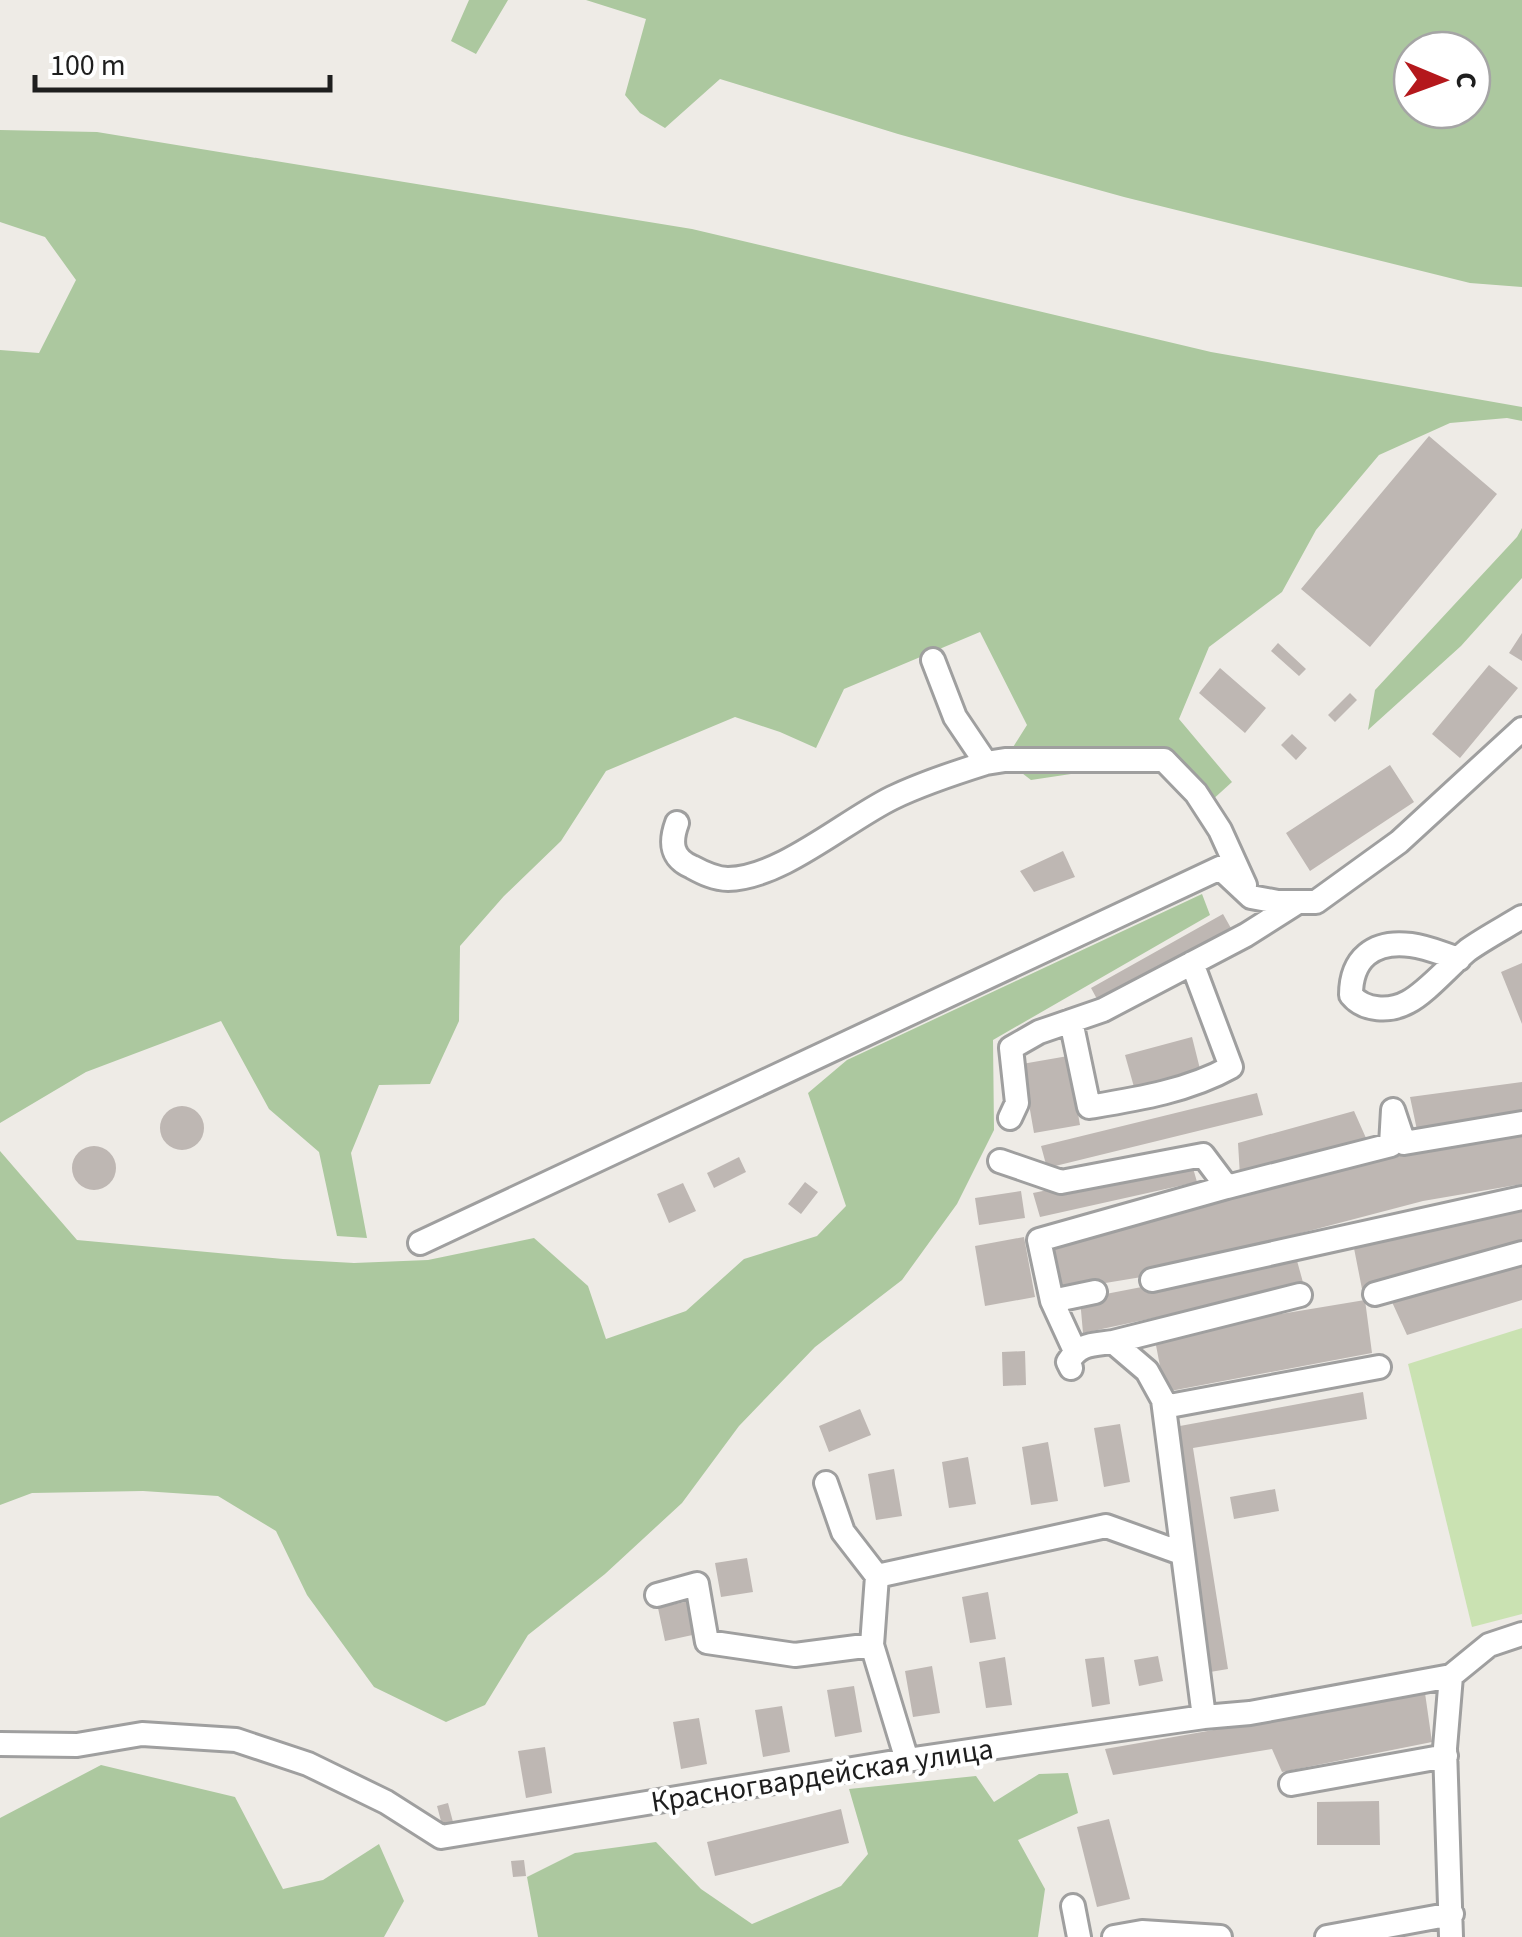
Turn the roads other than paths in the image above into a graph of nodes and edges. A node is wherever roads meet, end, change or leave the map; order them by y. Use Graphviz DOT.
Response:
graph roads {
  1 [pos="933,660"];
  2 [pos="1522,729"];
  3 [pos="986,762"];
  4 [pos="678,823"];
  5 [pos="1251,897"];
  6 [pos="1298,902"];
  7 [pos="1522,917"];
  8 [pos="1459,958"];
  9 [pos="1192,964"];
  10 [pos="1071,1021"];
  11 [pos="1010,1118"];
  12 [pos="1522,1123"];
  13 [pos="1000,1161"];
  14 [pos="1227,1187"];
  15 [pos="1522,1198"];
  16 [pos="420,1242"];
  17 [pos="1522,1253"];
  18 [pos="1152,1280"];
  19 [pos="1095,1292"];
  20 [pos="1375,1294"];
  21 [pos="1300,1296"];
  22 [pos="1052,1302"];
  23 [pos="1113,1342"];
  24 [pos="1379,1367"];
  25 [pos="1164,1407"];
  26 [pos="826,1484"];
  27 [pos="1181,1553"];
  28 [pos="876,1576"];
  29 [pos="657,1595"];
  30 [pos="1522,1634"];
  31 [pos="872,1645"];
  32 [pos="1451,1676"];
  33 [pos="1204,1716"];
  34 [pos="0,1744"];
  35 [pos="1446,1756"];
  36 [pos="907,1760"];
  37 [pos="1290,1784"];
  38 [pos="1072,1906"];
  39 [pos="1451,1926"];
  40 [pos="1080,1937"];
  41 [pos="1114,1937"];
  42 [pos="1220,1937"];
  43 [pos="1328,1937"];
  1 -- 3 [label="street"];
  2 -- 6 [label="street"];
  3 -- 4 [label="street"];
  3 -- 5 [label="street"];
  5 -- 6 [label="street"];
  5 -- 16 [label="street"];
  6 -- 9 [label="street"];
  7 -- 8 [label="street"];
  9 -- 10 [label="street"];
  9 -- 10 [label="street"];
  10 -- 11 [label="street"];
  12 -- 14 [label="street"];
  13 -- 14 [label="street"];
  14 -- 22 [label="street"];
  15 -- 18 [label="street"];
  17 -- 20 [label="street"];
  19 -- 22 [label="street"];
  21 -- 23 [label="street"];
  22 -- 23 [label="street"];
  23 -- 25 [label="street"];
  24 -- 25 [label="street"];
  25 -- 27 [label="street"];
  26 -- 28 [label="street"];
  27 -- 28 [label="street"];
  27 -- 33 [label="street"];
  28 -- 31 [label="street"];
  29 -- 31 [label="street"];
  30 -- 32 [label="street"];
  31 -- 36 [label="street"];
  32 -- 33 [label="street, Красногвардейская улица"];
  32 -- 35 [label="street"];
  33 -- 36 [label="street, Красногвардейская улица"];
  34 -- 36 [label="street, Красногвардейская улица"];
  35 -- 37 [label="street"];
  35 -- 39 [label="street"];
  38 -- 40 [label="street"];
  39 -- 43 [label="street"];
  41 -- 42 [label="street"];
}
